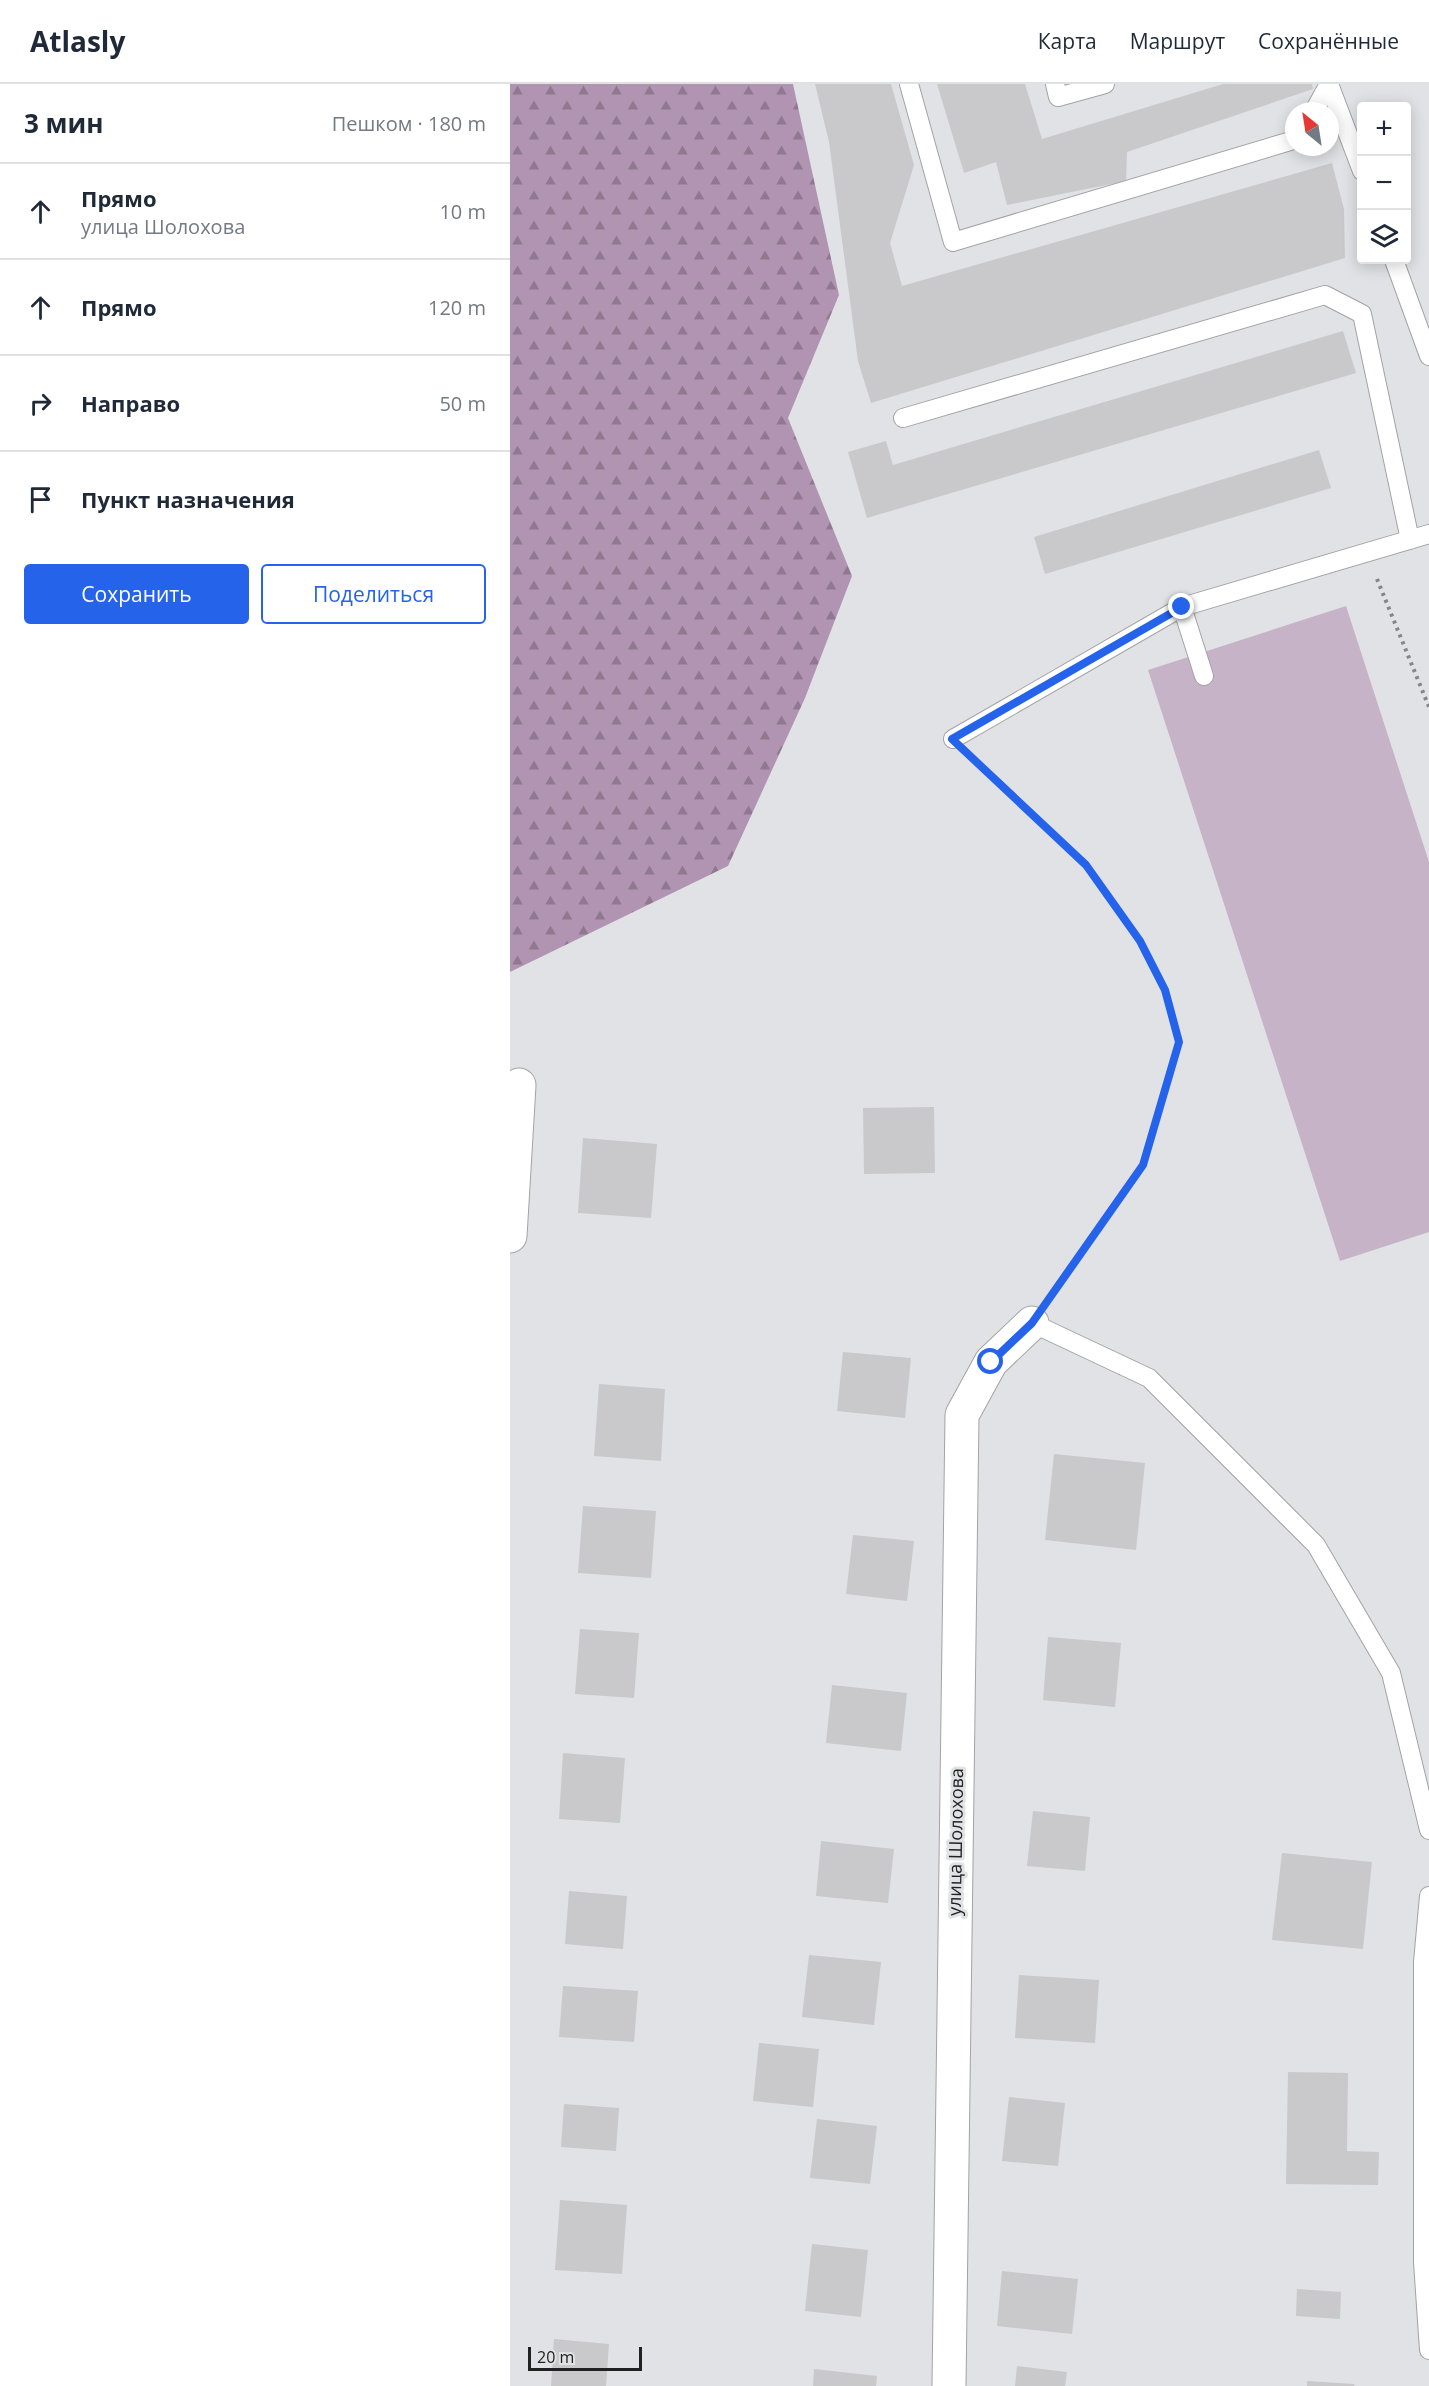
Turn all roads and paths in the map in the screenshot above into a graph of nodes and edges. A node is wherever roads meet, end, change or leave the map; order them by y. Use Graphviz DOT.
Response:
graph roads {
  1 [pos="909,84"];
  2 [pos="1055,84"];
  3 [pos="1105,84"];
  4 [pos="1329,84"];
  5 [pos="1319,102"];
  6 [pos="1285,143"];
  7 [pos="1357,158"];
  8 [pos="1395,264"];
  9 [pos="1429,356"];
  10 [pos="903,418"];
  11 [pos="1429,534"];
  12 [pos="1410,540"];
  13 [pos="1367,553"];
  14 [pos="1182,607"];
  15 [pos="1204,676"];
  16 [pos="1429,706"];
  17 [pos="952,739"];
  18 [pos="519,1085"];
  19 [pos="510,1236"];
  20 [pos="1032,1323"];
  21 [pos="1429,1830"];
  22 [pos="1429,1896"];
  23 [pos="1429,2350"];
  24 [pos="949,2386"];
  1 -- 6 [label="lane"];
  2 -- 3 [label="lane"];
  4 -- 5 [label="lane"];
  4 -- 7 [label="lane"];
  8 -- 9 [label="lane"];
  10 -- 12 [label="lane"];
  11 -- 12 [label="lane"];
  12 -- 13 [label="lane"];
  13 -- 14 [label="lane"];
  13 -- 16 [label="path"];
  14 -- 15 [label="lane"];
  14 -- 17 [label="lane"];
  17 -- 20 [label="path"];
  18 -- 19 [label="street"];
  20 -- 21 [label="lane"];
  20 -- 24 [label="street, улица Шолохова"];
  22 -- 23 [label="lane"];
}
